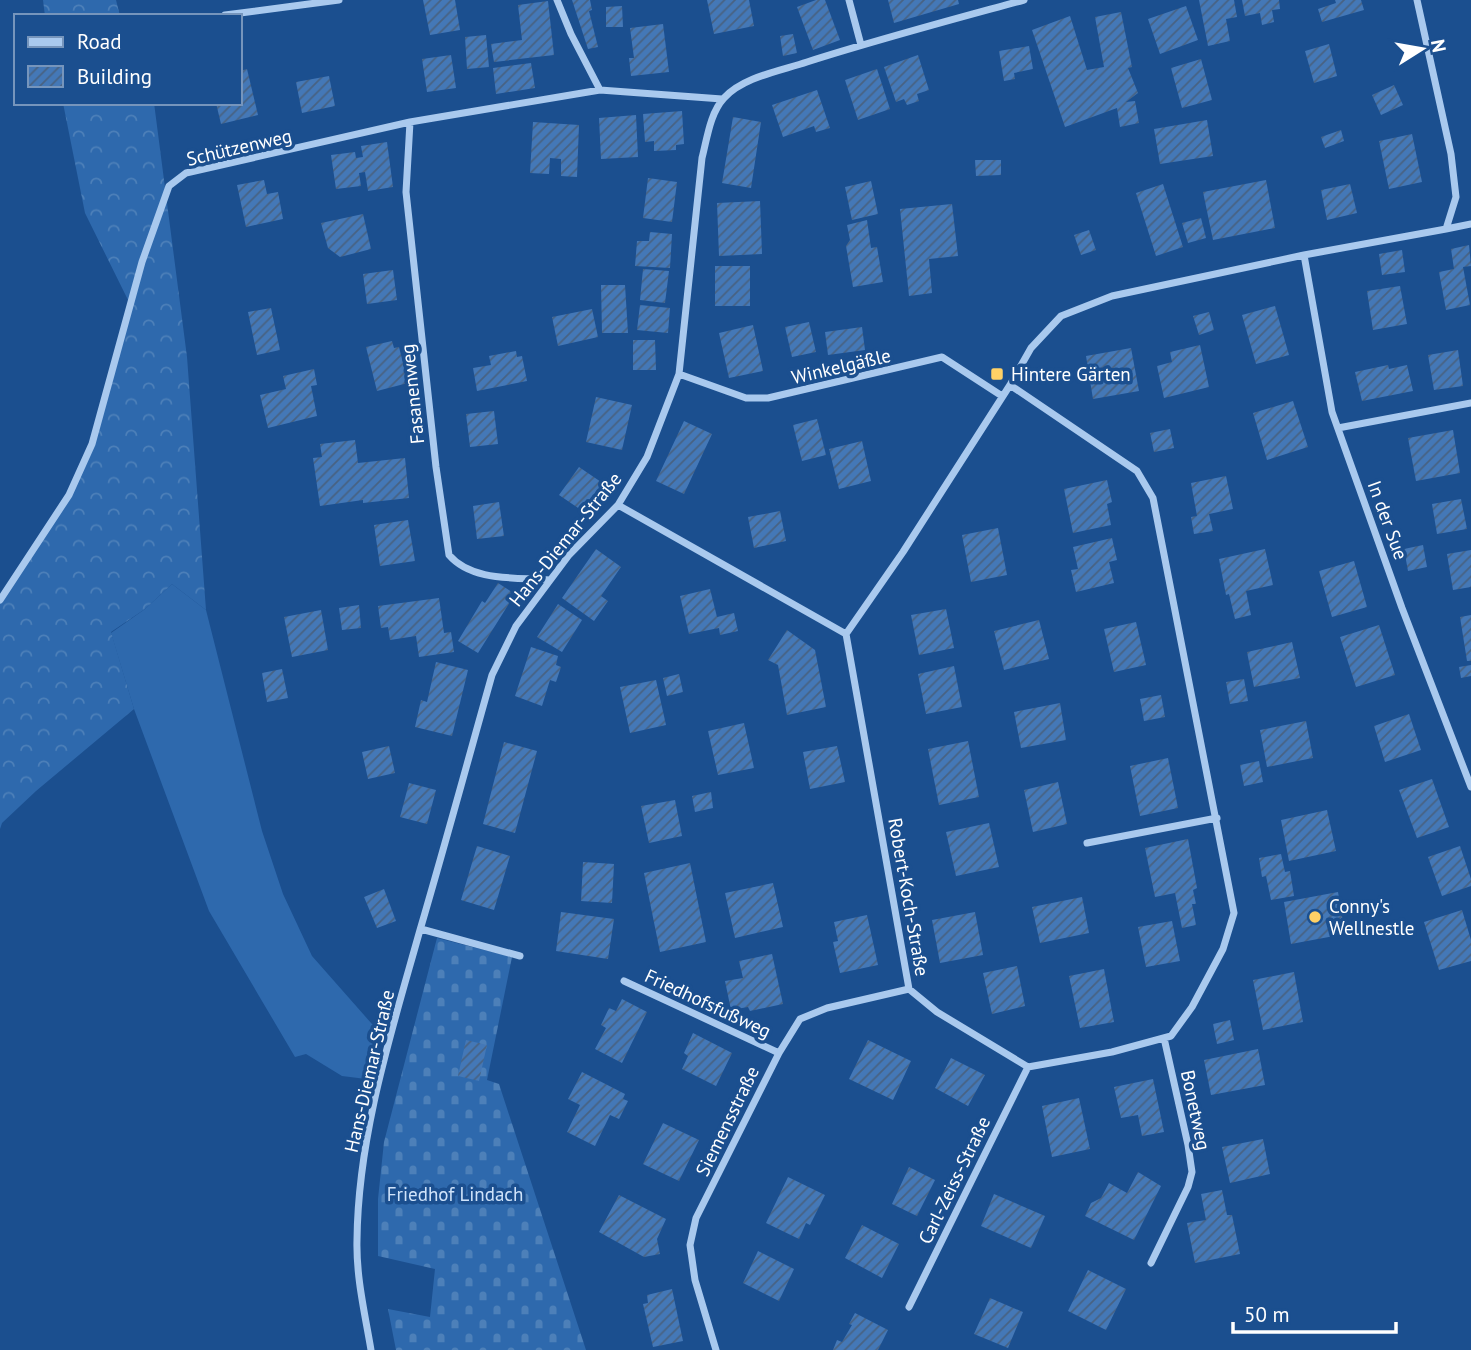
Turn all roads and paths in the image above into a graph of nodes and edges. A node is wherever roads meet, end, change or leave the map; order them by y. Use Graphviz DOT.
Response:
graph roads {
  1 [pos="339,0"];
  2 [pos="557,0"];
  3 [pos="849,0"];
  4 [pos="1024,0"];
  5 [pos="1418,0"];
  6 [pos="233,14"];
  7 [pos="861,45"];
  8 [pos="600,90"];
  9 [pos="722,99"];
  10 [pos="410,122"];
  11 [pos="1471,224"];
  12 [pos="1446,229"];
  13 [pos="1304,255"];
  14 [pos="679,374"];
  15 [pos="1010,386"];
  16 [pos="1002,396"];
  17 [pos="1471,403"];
  18 [pos="1338,428"];
  19 [pos="618,505"];
  20 [pos="550,580"];
  21 [pos="0,600"];
  22 [pos="846,634"];
  23 [pos="1471,787"];
  24 [pos="1217,818"];
  25 [pos="1087,843"];
  26 [pos="421,929"];
  27 [pos="520,956"];
  28 [pos="624,981"];
  29 [pos="909,989"];
  30 [pos="1164,1038"];
  31 [pos="779,1053"];
  32 [pos="1028,1067"];
  33 [pos="1151,1264"];
  34 [pos="909,1307"];
  35 [pos="371,1350"];
  36 [pos="716,1350"];
  1 -- 6 [label="street"];
  2 -- 8 [label="street"];
  3 -- 7 [label="street"];
  4 -- 7 [label="street"];
  5 -- 12 [label="street"];
  7 -- 9 [label="street"];
  8 -- 9 [label="street, Schützenweg"];
  8 -- 10 [label="street, Schützenweg"];
  9 -- 14 [label="street, Hans-Diemar-Straße"];
  10 -- 20 [label="street, Fasanenweg"];
  10 -- 21 [label="street, Schützenweg"];
  11 -- 12 [label="street"];
  12 -- 13 [label="street"];
  13 -- 15 [label="street"];
  13 -- 18 [label="street, In der Sue"];
  14 -- 16 [label="street, Winkelgäßle"];
  14 -- 19 [label="street, Hans-Diemar-Straße"];
  15 -- 16 [label="street"];
  15 -- 24 [label="street"];
  16 -- 22 [label="street"];
  17 -- 18 [label="street"];
  18 -- 23 [label="street, In der Sue"];
  19 -- 20 [label="street, Hans-Diemar-Straße"];
  19 -- 22 [label="street"];
  20 -- 26 [label="street, Hans-Diemar-Straße"];
  22 -- 29 [label="street, Robert-Koch-Straße"];
  24 -- 25 [label="street"];
  24 -- 30 [label="street"];
  26 -- 27 [label="street"];
  26 -- 35 [label="street, Hans-Diemar-Straße"];
  28 -- 31 [label="street, Friedhofsfußweg"];
  29 -- 31 [label="street, Siemensstraße"];
  29 -- 32 [label="street, Robert-Koch-Straße"];
  30 -- 32 [label="street"];
  30 -- 33 [label="street, Bonetweg"];
  31 -- 36 [label="street, Siemensstraße"];
  32 -- 34 [label="street, Carl-Zeiss-Straße"];
}
